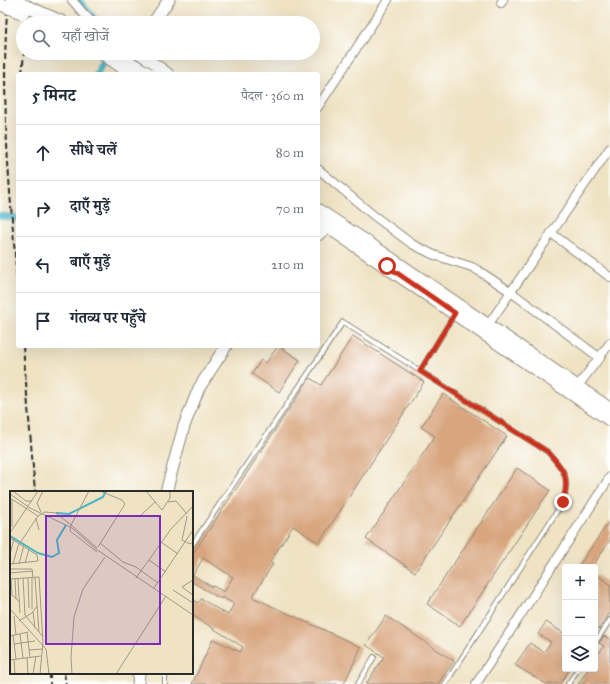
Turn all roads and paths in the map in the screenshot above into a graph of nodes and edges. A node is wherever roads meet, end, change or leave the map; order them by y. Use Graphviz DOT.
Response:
graph roads {
  1 [pos="12,0"];
  2 [pos="72,0"];
  3 [pos="169,0"];
  4 [pos="388,0"];
  5 [pos="0,4"];
  6 [pos="30,16"];
  7 [pos="48,16"];
  8 [pos="86,16"];
  9 [pos="158,16"];
  10 [pos="112,60"];
  11 [pos="126,60"];
  12 [pos="129,60"];
  13 [pos="149,60"];
  14 [pos="123,72"];
  15 [pos="129,72"];
  16 [pos="146,72"];
  17 [pos="165,72"];
  18 [pos="320,104"];
  19 [pos="610,148"];
  20 [pos="320,171"];
  21 [pos="320,211"];
  22 [pos="323,224"];
  23 [pos="551,234"];
  24 [pos="610,278"];
  25 [pos="511,292"];
  26 [pos="455,313"];
  27 [pos="486,328"];
  28 [pos="610,343"];
  29 [pos="225,348"];
  30 [pos="600,358"];
  31 [pos="420,371"];
  32 [pos="578,386"];
  33 [pos="605,409"];
  34 [pos="610,420"];
  35 [pos="610,477"];
  36 [pos="166,491"];
  37 [pos="193,544"];
  38 [pos="610,620"];
  39 [pos="598,638"];
  40 [pos="374,657"];
  41 [pos="576,672"];
  42 [pos="139,674"];
  43 [pos="138,684"];
  44 [pos="358,684"];
  45 [pos="445,684"];
  46 [pos="476,684"];
  47 [pos="568,684"];
  1 -- 7 [label="main road, bridge"];
  2 -- 8 [label="street"];
  3 -- 9 [label="street"];
  4 -- 18 [label="street"];
  5 -- 6 [label="main road, bridge"];
  10 -- 15 [label="main road, bridge"];
  11 -- 16 [label="main road, bridge"];
  12 -- 14 [label="street"];
  13 -- 17 [label="street"];
  19 -- 23 [label="street"];
  20 -- 25 [label="street"];
  21 -- 27 [label="main road"];
  22 -- 26 [label="main road"];
  23 -- 24 [label="street"];
  23 -- 25 [label="street"];
  25 -- 27 [label="street"];
  25 -- 30 [label="street"];
  26 -- 27 [label="main road"];
  26 -- 31 [label="lane"];
  27 -- 32 [label="main road"];
  27 -- 33 [label="main road"];
  28 -- 30 [label="street"];
  29 -- 36 [label="street"];
  30 -- 32 [label="street"];
  31 -- 37 [label="lane"];
  31 -- 45 [label="lane"];
  32 -- 33 [label="main road"];
  33 -- 34 [label="main road"];
  35 -- 46 [label="street"];
  38 -- 39 [label="lane"];
  40 -- 44 [label="lane"];
  41 -- 47 [label="lane"];
  42 -- 43 [label="street"];
}
